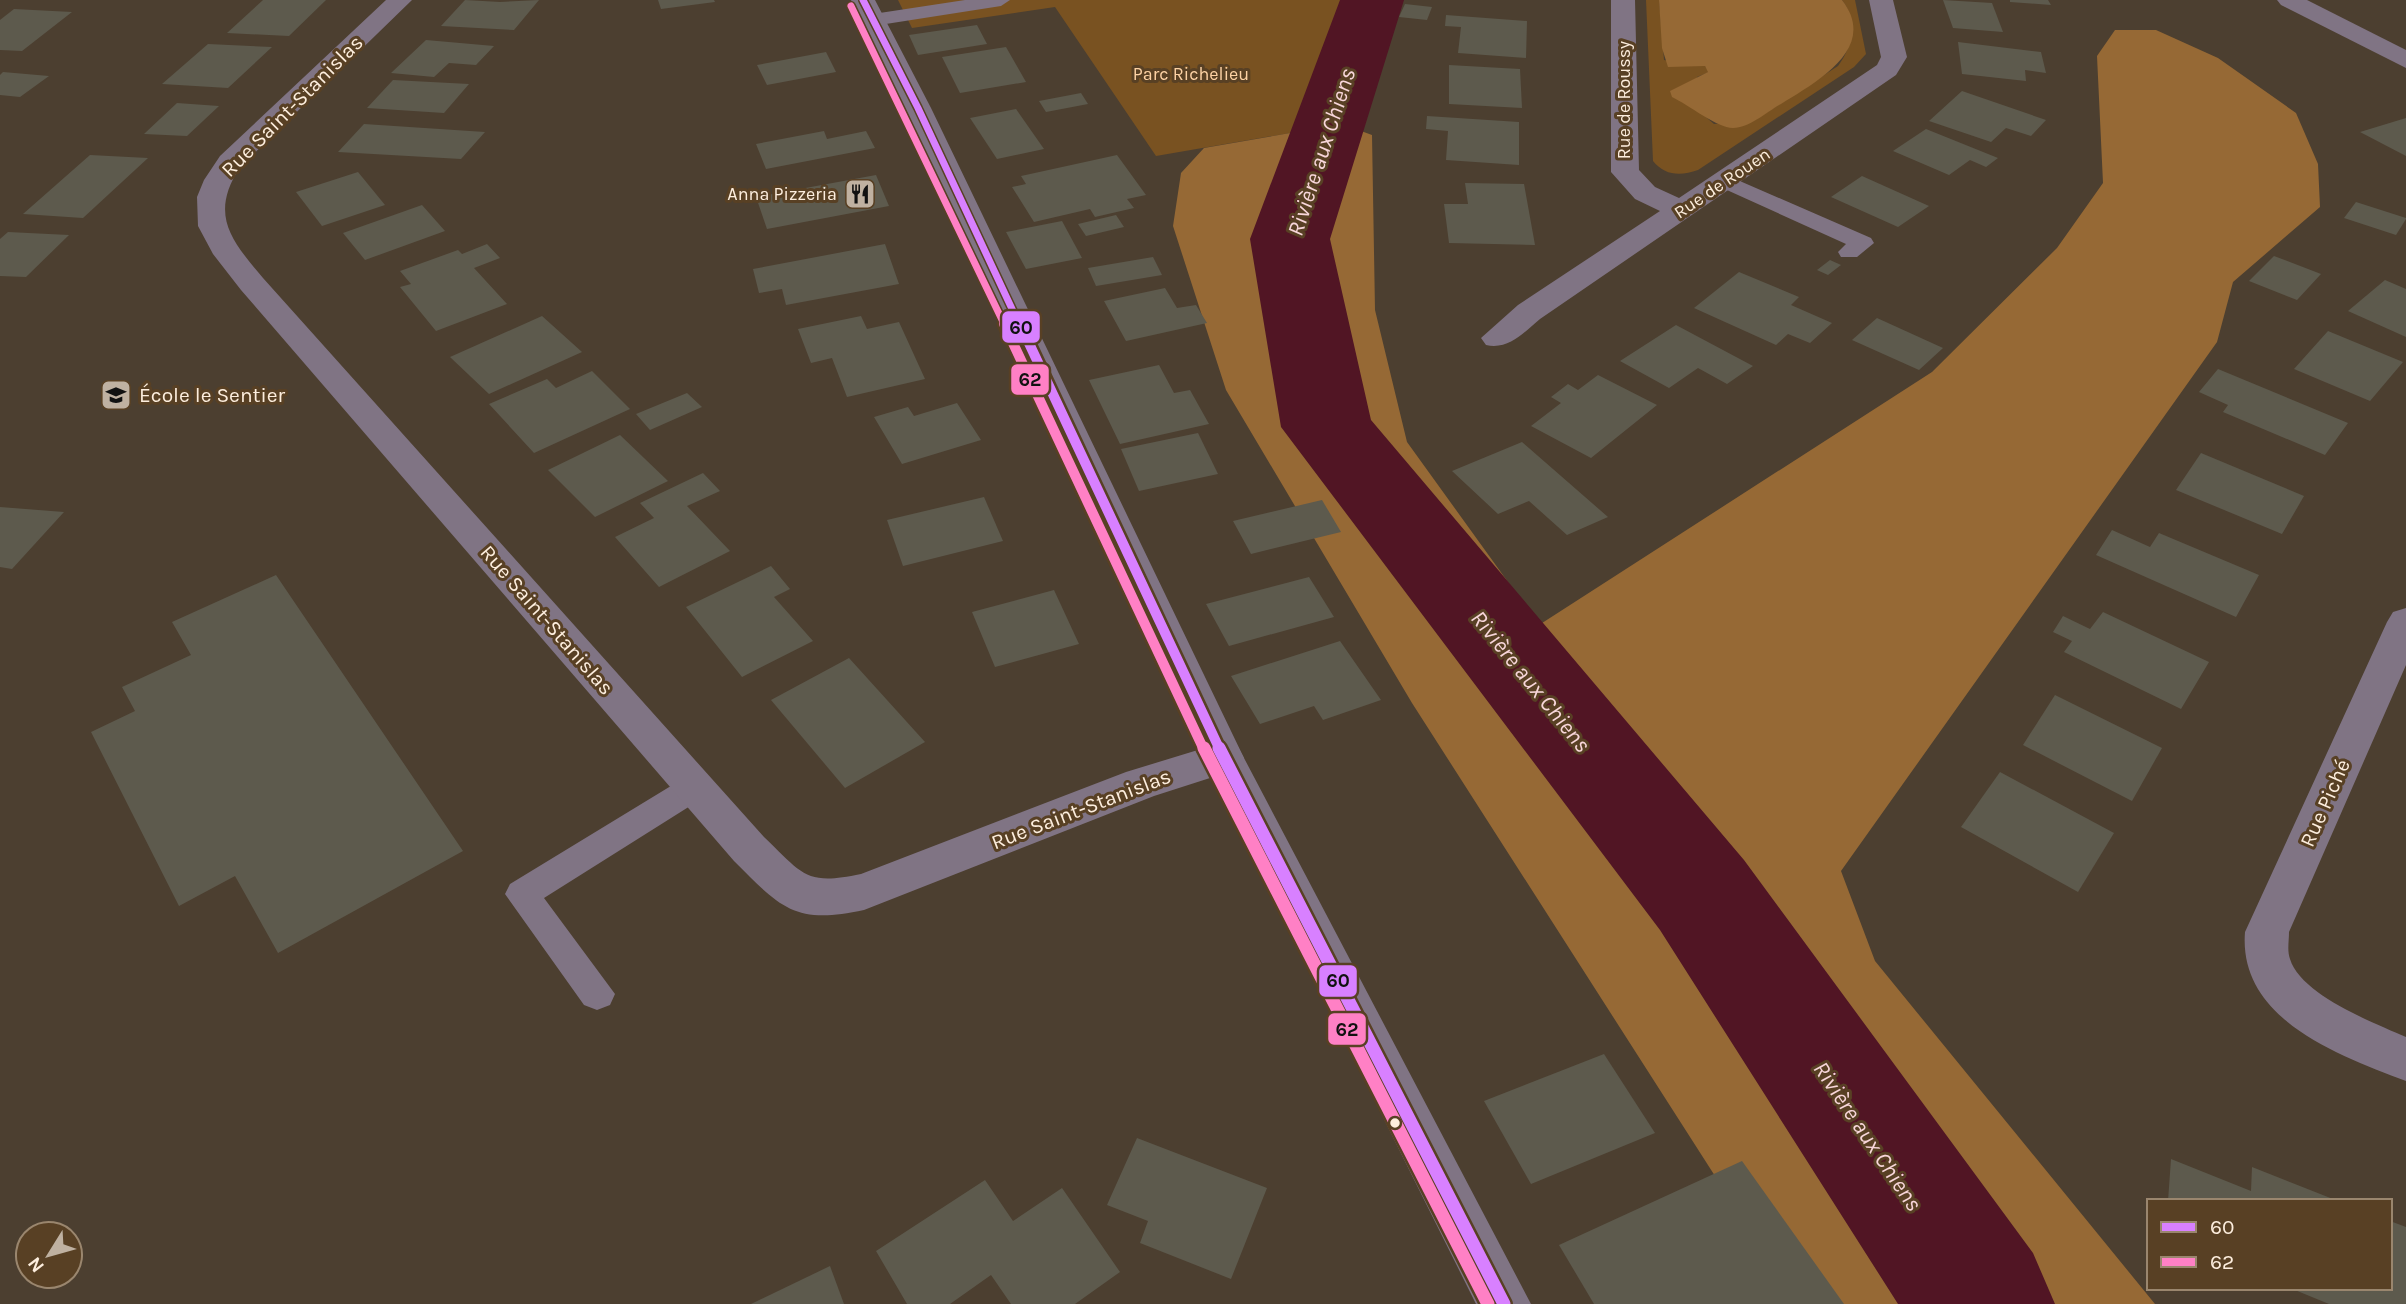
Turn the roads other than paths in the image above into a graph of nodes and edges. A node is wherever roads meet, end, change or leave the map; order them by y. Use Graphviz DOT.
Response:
graph roads {
  1 [pos="400,0"];
  2 [pos="1001,0"];
  3 [pos="1623,0"];
  4 [pos="1881,0"];
  5 [pos="2289,0"];
  6 [pos="868,10"];
  7 [pos="2406,60"];
  8 [pos="1726,181"];
  9 [pos="1682,210"];
  10 [pos="1849,252"];
  11 [pos="1497,338"];
  12 [pos="2406,622"];
  13 [pos="1224,758"];
  14 [pos="695,787"];
  15 [pos="597,994"];
  16 [pos="2406,1059"];
  17 [pos="1494,1301"];
  1 -- 14 [label="street, Rue Saint-Stanislas"];
  2 -- 6 [label="lane"];
  3 -- 9 [label="street, Rue de Roussy"];
  4 -- 8 [label="street, Rue de Rouen"];
  5 -- 7 [label="street"];
  6 -- 13 [label="street"];
  8 -- 9 [label="street, Rue de Rouen"];
  8 -- 10 [label="lane"];
  9 -- 11 [label="street, Rue de Rouen"];
  12 -- 16 [label="street, Rue Piché"];
  13 -- 14 [label="street, Rue Saint-Stanislas"];
  13 -- 17 [label="street"];
  14 -- 15 [label="lane"];
}
